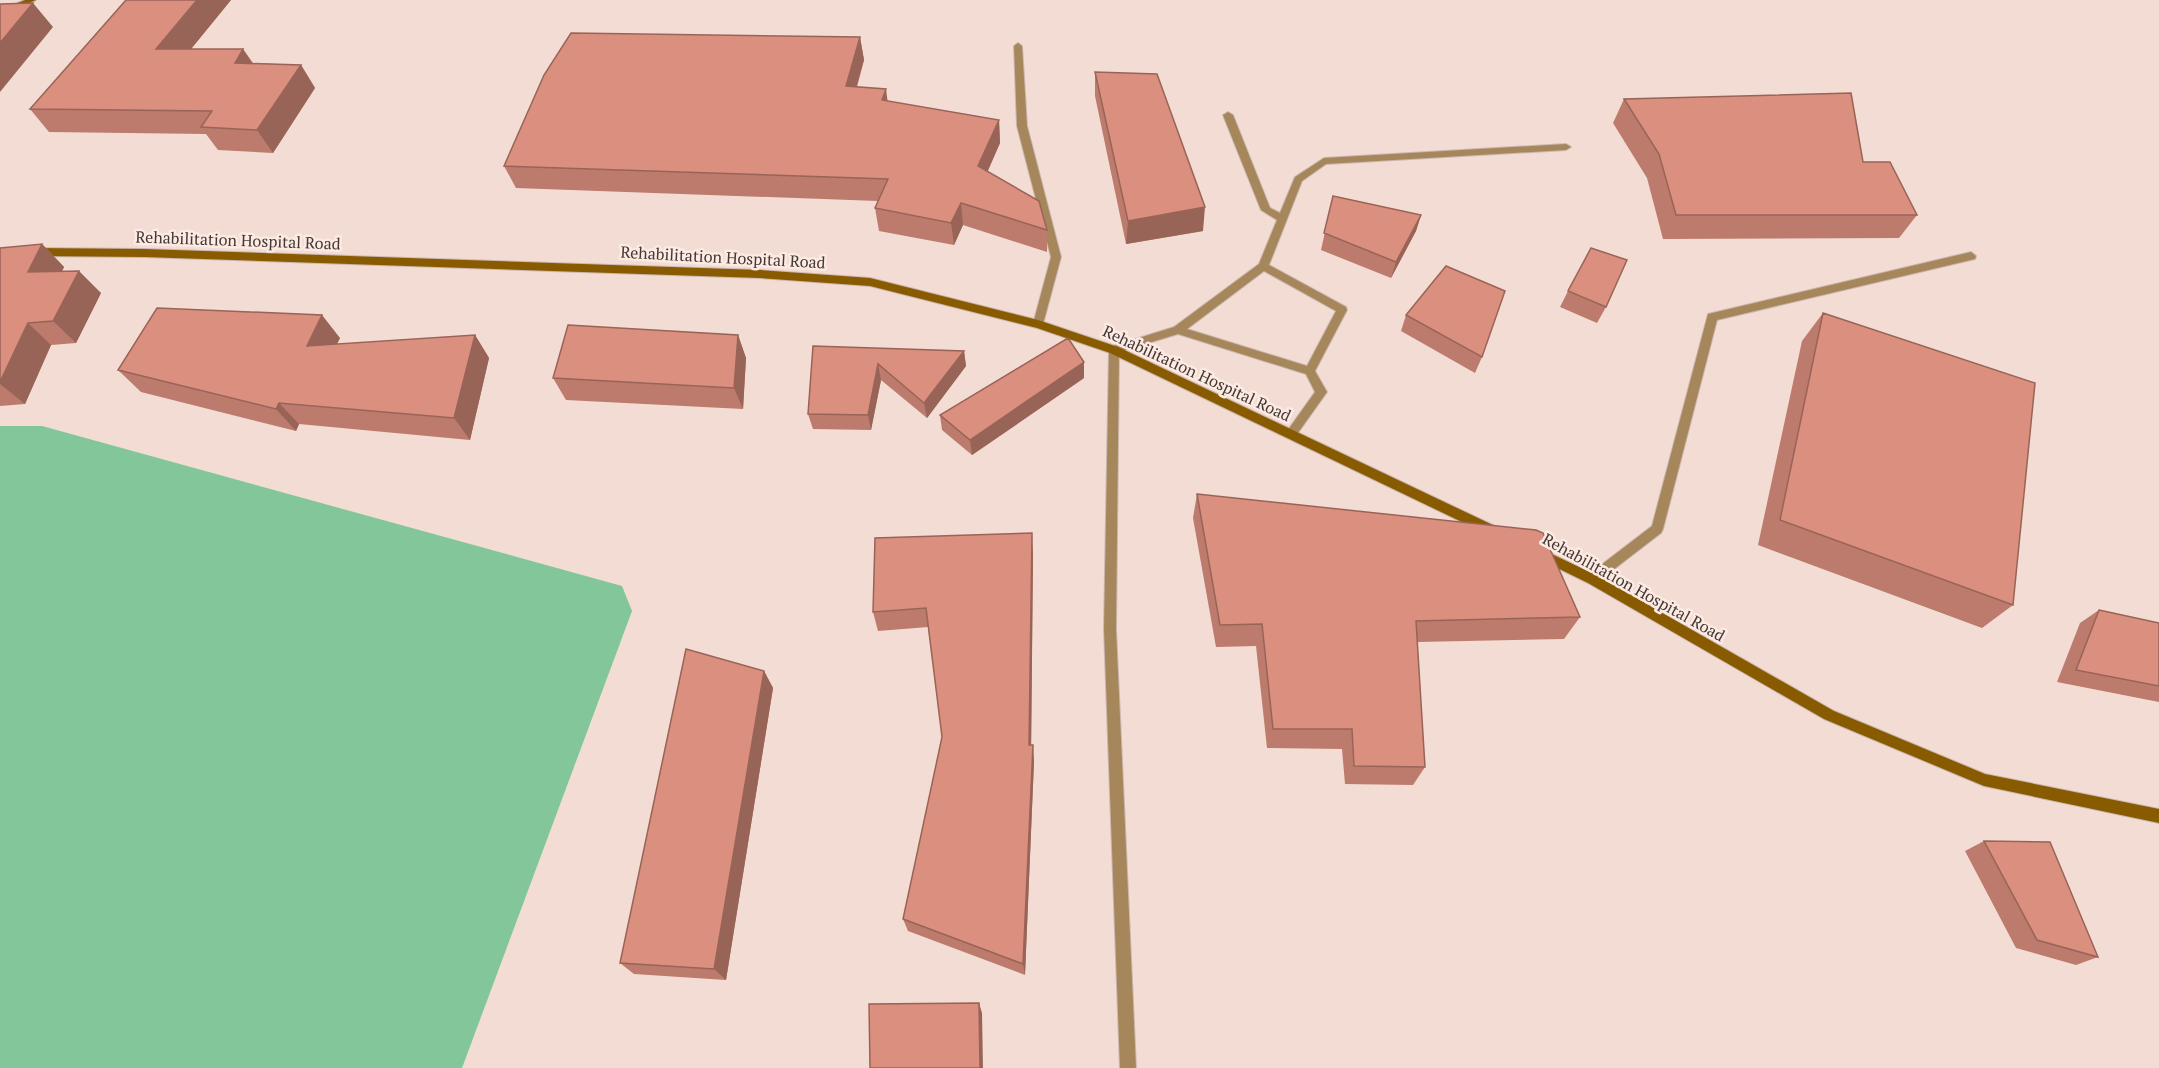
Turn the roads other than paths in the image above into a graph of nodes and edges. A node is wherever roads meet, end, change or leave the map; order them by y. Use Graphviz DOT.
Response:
graph roads {
  1 [pos="32,0"];
  2 [pos="0,13"];
  3 [pos="1018,46"];
  4 [pos="1228,115"];
  5 [pos="1566,147"];
  6 [pos="1282,218"];
  7 [pos="24,252"];
  8 [pos="1971,256"];
  9 [pos="1263,266"];
  10 [pos="1038,324"];
  11 [pos="1178,330"];
  12 [pos="1114,350"];
  13 [pos="1310,372"];
  14 [pos="1291,434"];
  15 [pos="1506,538"];
  16 [pos="1528,548"];
  17 [pos="1592,579"];
  18 [pos="2159,816"];
  19 [pos="1128,1068"];
  1 -- 2 [label="street"];
  3 -- 10 [label="lane"];
  4 -- 6 [label="lane"];
  5 -- 6 [label="lane"];
  6 -- 9 [label="lane"];
  7 -- 10 [label="street, Rehabilitation Hospital Road"];
  8 -- 17 [label="lane"];
  9 -- 11 [label="lane"];
  9 -- 13 [label="lane"];
  10 -- 12 [label="street, Rehabilitation Hospital Road"];
  11 -- 12 [label="lane"];
  11 -- 13 [label="lane"];
  12 -- 14 [label="street, Rehabilitation Hospital Road"];
  12 -- 19 [label="lane"];
  13 -- 14 [label="lane"];
  14 -- 15 [label="street, Rehabilitation Hospital Road"];
  16 -- 17 [label="street, Rehabilitation Hospital Road"];
  17 -- 18 [label="street, Rehabilitation Hospital Road"];
}
